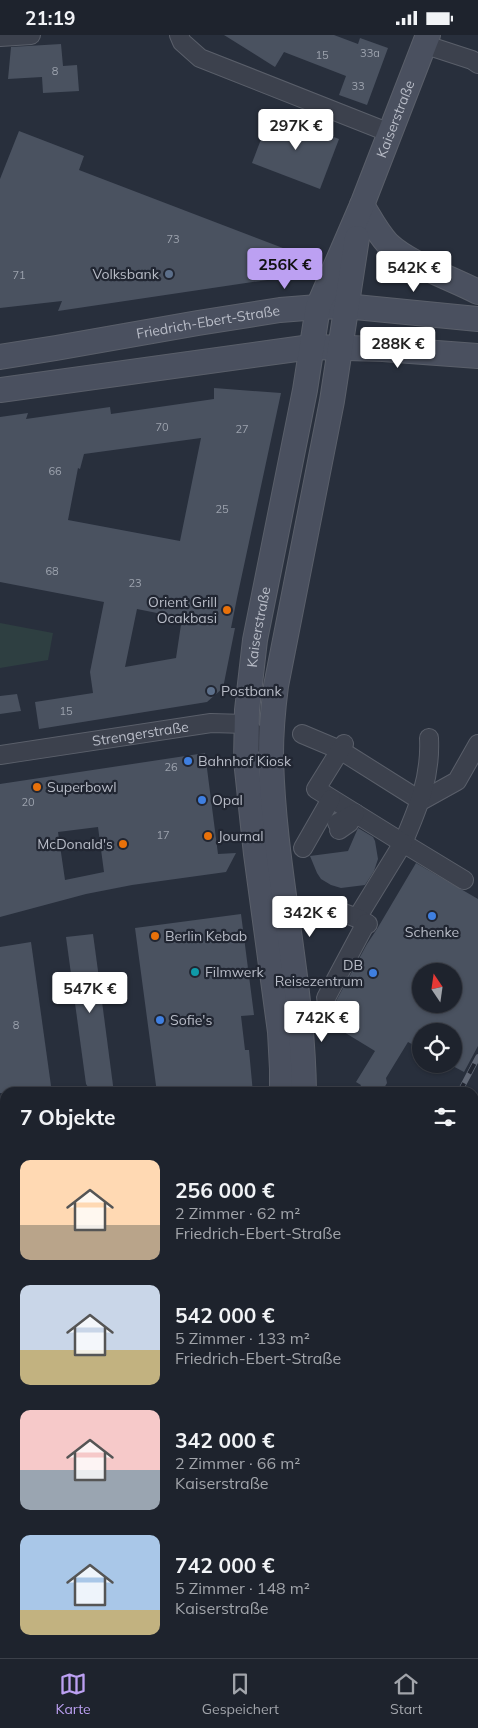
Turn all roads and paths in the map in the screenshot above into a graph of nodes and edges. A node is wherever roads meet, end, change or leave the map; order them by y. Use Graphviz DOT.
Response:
graph roads {
  1 [pos="32,35"];
  2 [pos="179,35"];
  3 [pos="0,37"];
  4 [pos="426,40"];
  5 [pos="478,64"];
  6 [pos="390,133"];
  7 [pos="362,205"];
  8 [pos="478,292"];
  9 [pos="346,306"];
  10 [pos="318,307"];
  11 [pos="478,319"];
  12 [pos="311,347"];
  13 [pos="340,347"];
  14 [pos="478,356"];
  15 [pos="0,357"];
  16 [pos="0,390"];
  17 [pos="246,724"];
  18 [pos="302,734"];
  19 [pos="429,738"];
  20 [pos="478,744"];
  21 [pos="342,747"];
  22 [pos="271,752"];
  23 [pos="0,755"];
  24 [pos="331,799"];
  25 [pos="421,801"];
  26 [pos="355,813"];
  27 [pos="338,826"];
  28 [pos="403,843"];
  29 [pos="303,848"];
  30 [pos="464,880"];
  31 [pos="314,911"];
  32 [pos="366,924"];
  33 [pos="326,998"];
  34 [pos="282,1087"];
  35 [pos="304,1087"];
  1 -- 3 [label="street"];
  2 -- 6 [label="street"];
  4 -- 5 [label="street"];
  4 -- 6 [label="main road, Kaiserstraße"];
  6 -- 7 [label="main road, Kaiserstraße"];
  7 -- 8 [label="main road"];
  7 -- 9 [label="main road, Kaiserstraße"];
  7 -- 10 [label="main road, Kaiserstraße"];
  9 -- 10 [label="main road, Friedrich-Ebert-Straße"];
  9 -- 11 [label="main road, Friedrich-Ebert-Straße"];
  9 -- 13 [label="main road, Kaiserstraße"];
  10 -- 12 [label="main road, Kaiserstraße"];
  10 -- 15 [label="main road, Friedrich-Ebert-Straße"];
  12 -- 13 [label="main road"];
  12 -- 16 [label="main road"];
  12 -- 17 [label="main road, Kaiserstraße"];
  13 -- 14 [label="main road"];
  13 -- 22 [label="main road, Kaiserstraße"];
  17 -- 22 [label="street"];
  17 -- 23 [label="street, Strengerstraße"];
  17 -- 34 [label="main road, Kaiserstraße"];
  18 -- 21 [label="street"];
  19 -- 25 [label="street"];
  20 -- 25 [label="street"];
  21 -- 24 [label="street"];
  21 -- 25 [label="street"];
  22 -- 35 [label="main road, Kaiserstraße"];
  24 -- 26 [label="street"];
  24 -- 29 [label="street"];
  25 -- 28 [label="street"];
  26 -- 27 [label="street"];
  26 -- 28 [label="street"];
  28 -- 30 [label="street"];
  28 -- 32 [label="street"];
  31 -- 32 [label="street"];
  32 -- 33 [label="street"];
}
